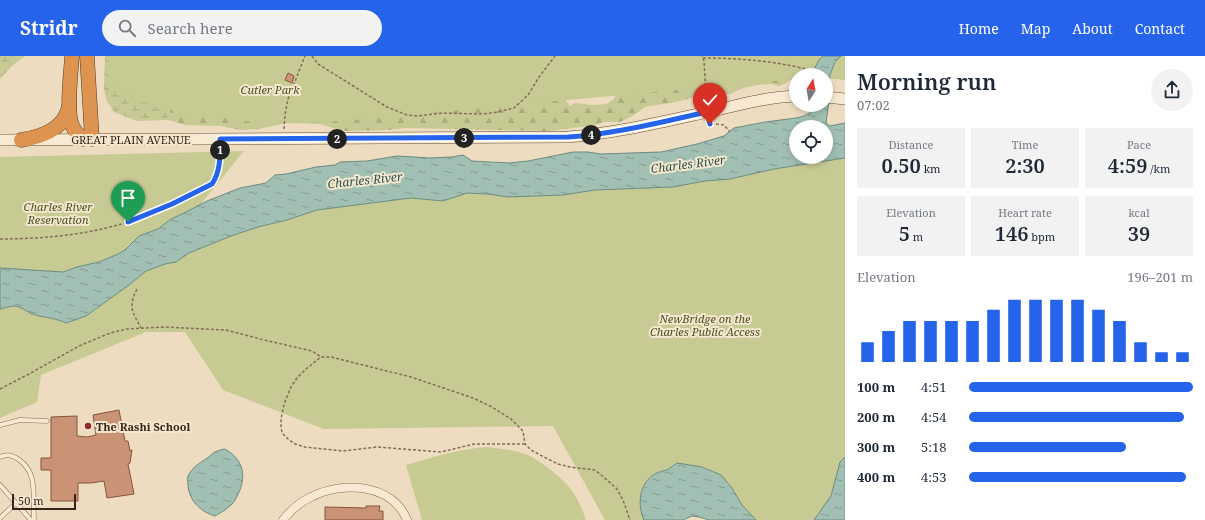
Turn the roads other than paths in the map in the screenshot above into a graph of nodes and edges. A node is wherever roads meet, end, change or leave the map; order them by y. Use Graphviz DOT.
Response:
graph roads {
  1 [pos="72,56"];
  2 [pos="87,56"];
  3 [pos="789,97"];
  4 [pos="70,104"];
  5 [pos="707,112"];
  6 [pos="710,124"];
  7 [pos="88,139"];
  8 [pos="0,140"];
  9 [pos="21,140"];
  10 [pos="47,420"];
  11 [pos="0,425"];
  12 [pos="0,457"];
  13 [pos="0,485"];
  14 [pos="16,503"];
  15 [pos="0,518"];
  16 [pos="31,520"];
  17 [pos="34,520"];
  18 [pos="283,520"];
  19 [pos="407,520"];
  1 -- 4 [label="highway"];
  2 -- 7 [label="highway"];
  3 -- 5 [label="main road, GREAT PLAIN AVENUE"];
  4 -- 7 [label="highway"];
  4 -- 9 [label="highway"];
  5 -- 6 [label="lane"];
  5 -- 7 [label="main road, GREAT PLAIN AVENUE"];
  7 -- 9 [label="main road, GREAT PLAIN AVENUE"];
  8 -- 9 [label="main road, GREAT PLAIN AVENUE"];
  10 -- 11 [label="lane"];
  12 -- 17 [label="lane"];
  13 -- 14 [label="lane"];
  14 -- 15 [label="lane"];
  14 -- 16 [label="lane"];
  18 -- 19 [label="street"];
}
